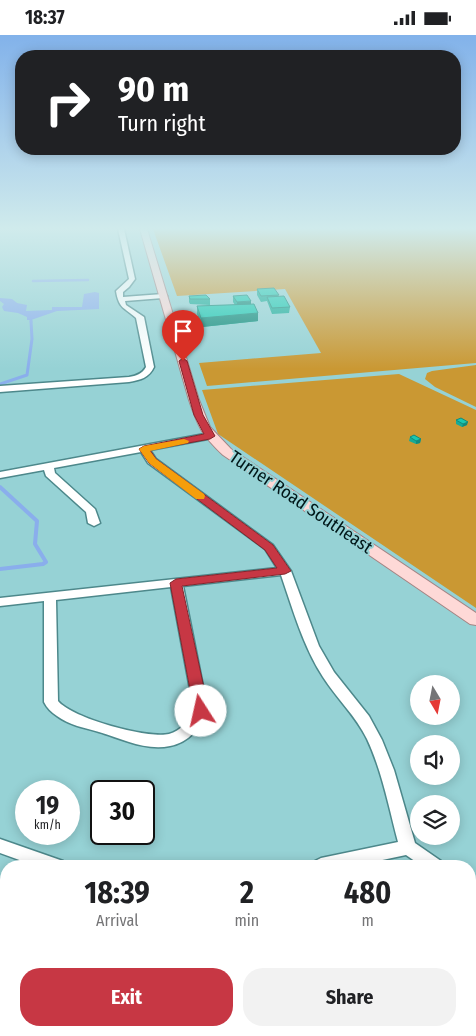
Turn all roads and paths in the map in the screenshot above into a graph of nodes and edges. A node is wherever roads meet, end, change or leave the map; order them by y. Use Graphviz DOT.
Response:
graph roads {
  1 [pos="131,276"];
  2 [pos="157,276"];
  3 [pos="163,296"];
  4 [pos="120,299"];
  5 [pos="0,389"];
  6 [pos="210,436"];
  7 [pos="144,449"];
  8 [pos="48,466"];
  9 [pos="0,475"];
  10 [pos="94,523"];
  11 [pos="285,571"];
  12 [pos="176,583"];
  13 [pos="50,597"];
  14 [pos="0,602"];
  15 [pos="476,620"];
  16 [pos="0,846"];
  17 [pos="408,847"];
  18 [pos="40,860"];
  19 [pos="348,860"];
  20 [pos="426,860"];
  1 -- 4 [label="street"];
  2 -- 3 [label="main road, Turner Road Southeast"];
  3 -- 4 [label="street"];
  3 -- 6 [label="main road, Turner Road Southeast"];
  4 -- 5 [label="street"];
  6 -- 7 [label="street"];
  6 -- 15 [label="main road, Turner Road Southeast"];
  7 -- 8 [label="street"];
  7 -- 11 [label="street"];
  8 -- 9 [label="street"];
  8 -- 10 [label="street"];
  11 -- 12 [label="street"];
  11 -- 17 [label="street"];
  12 -- 13 [label="street"];
  12 -- 13 [label="street"];
  13 -- 14 [label="street"];
  16 -- 18 [label="street"];
  17 -- 19 [label="street"];
  17 -- 20 [label="street"];
}
